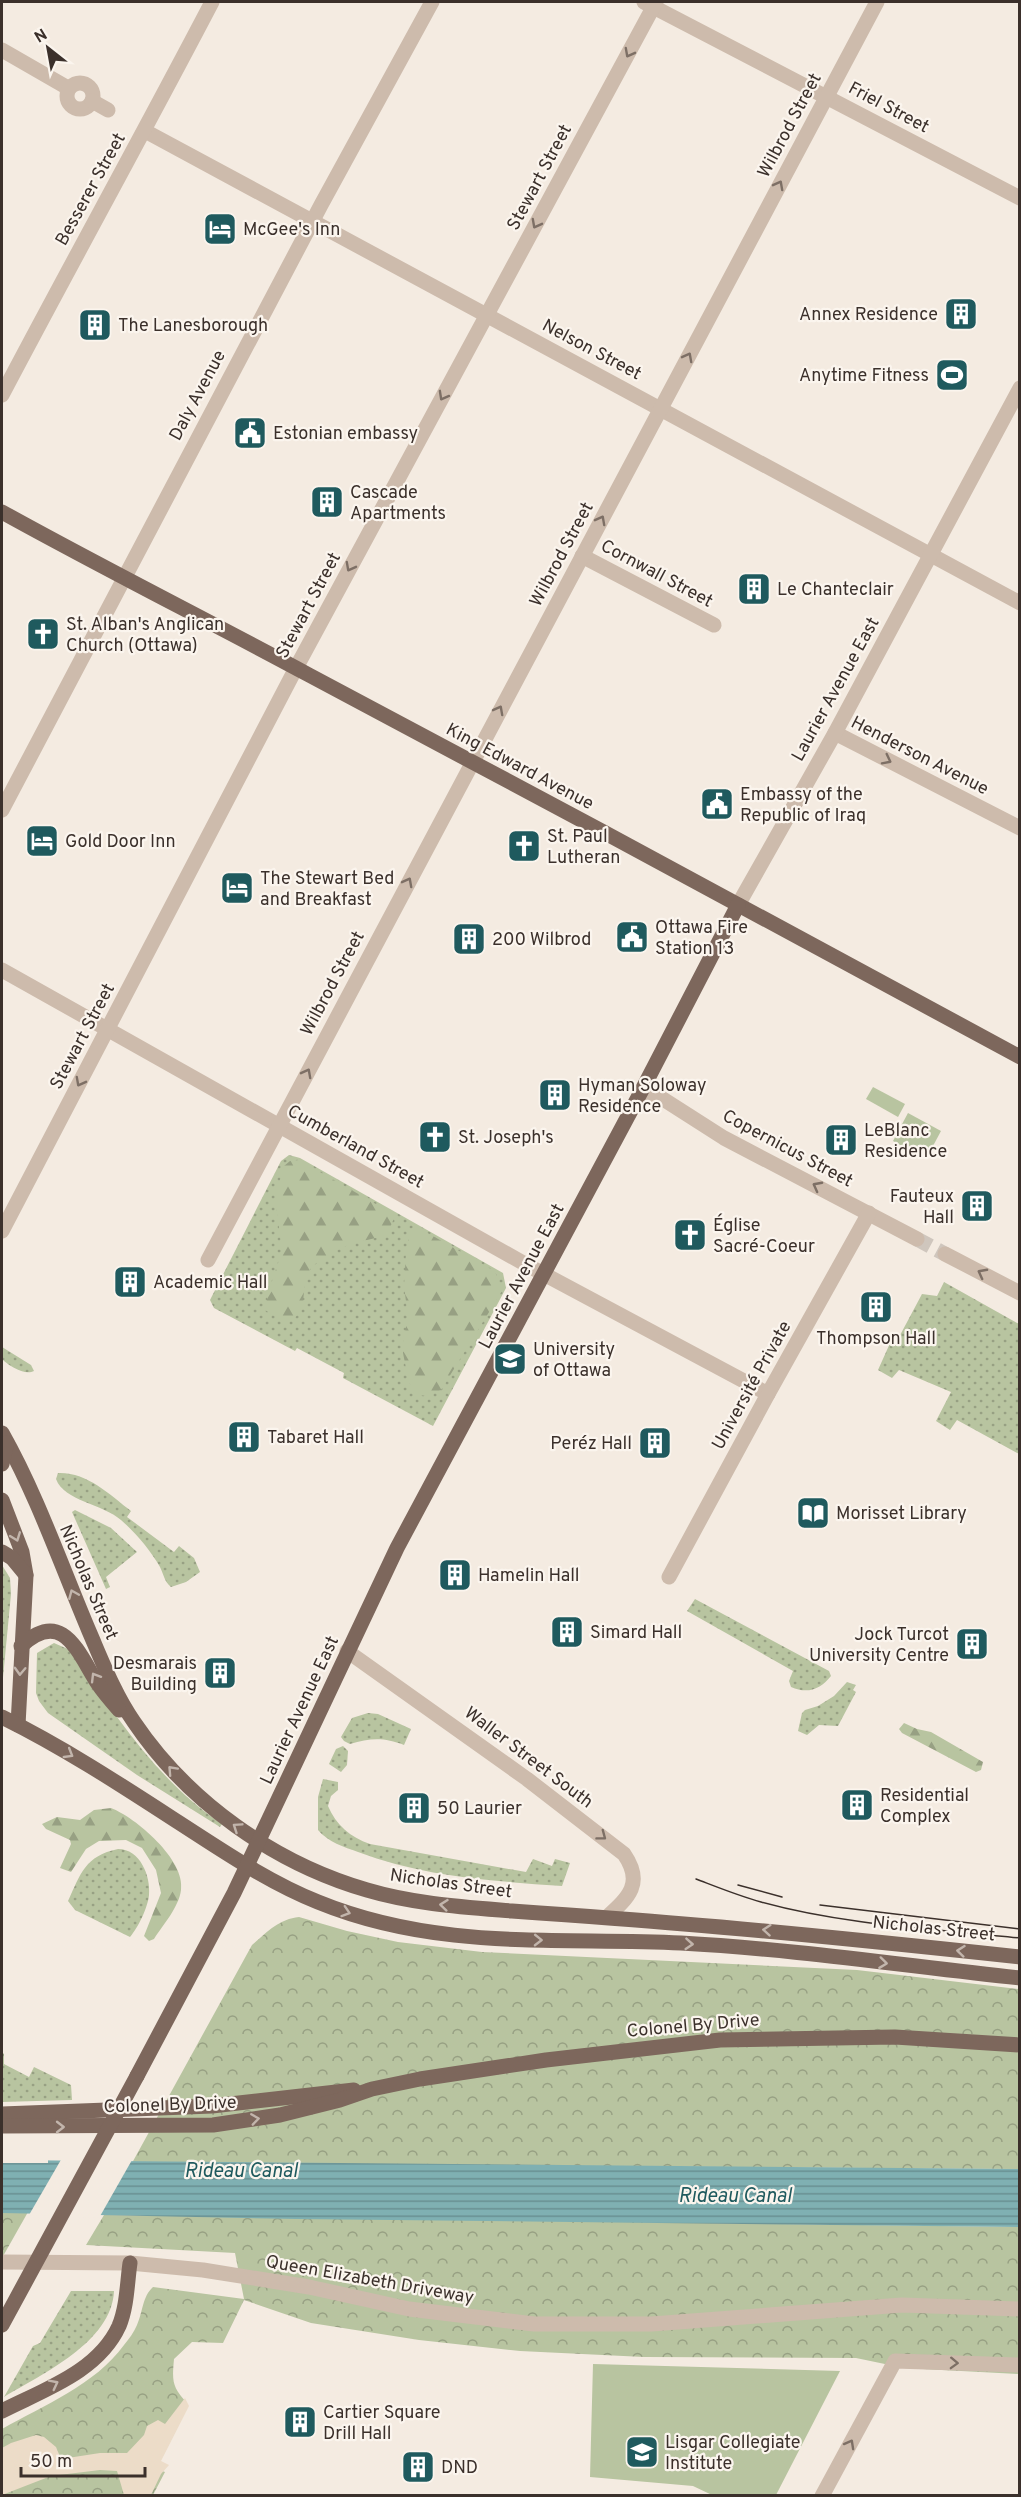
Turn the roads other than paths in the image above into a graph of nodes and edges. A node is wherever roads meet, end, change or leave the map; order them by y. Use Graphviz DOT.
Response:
graph roads {
  1 [pos="212,2"];
  2 [pos="432,2"];
  3 [pos="877,2"];
  4 [pos="651,3"];
  5 [pos="2,50"];
  6 [pos="826,96"];
  7 [pos="108,110"];
  8 [pos="145,131"];
  9 [pos="1020,198"];
  10 [pos="312,222"];
  11 [pos="486,316"];
  12 [pos="1020,388"];
  13 [pos="2,395"];
  14 [pos="661,409"];
  15 [pos="2,512"];
  16 [pos="582,556"];
  17 [pos="930,556"];
  18 [pos="122,579"];
  19 [pos="1020,603"];
  20 [pos="714,625"];
  21 [pos="296,668"];
  22 [pos="835,734"];
  23 [pos="471,762"];
  24 [pos="2,810"];
  25 [pos="1020,828"];
  26 [pos="738,905"];
  27 [pos="2,970"];
  28 [pos="107,1030"];
  29 [pos="1020,1057"];
  30 [pos="642,1090"];
  31 [pos="280,1125"];
  32 [pos="869,1214"];
  33 [pos="2,1231"];
  34 [pos="917,1239"];
  35 [pos="945,1254"];
  36 [pos="208,1260"];
  37 [pos="544,1274"];
  38 [pos="1020,1293"];
  39 [pos="768,1394"];
  40 [pos="3,1441"];
  41 [pos="9,1462"];
  42 [pos="2,1500"];
  43 [pos="2,1552"];
  44 [pos="26,1575"];
  45 [pos="669,1577"];
  46 [pos="21,1646"];
  47 [pos="347,1651"];
  48 [pos="2,1717"];
  49 [pos="133,1721"];
  50 [pos="18,1725"];
  51 [pos="260,1841"];
  52 [pos="248,1866"];
  53 [pos="607,1917"];
  54 [pos="1020,1958"];
  55 [pos="1020,1978"];
  56 [pos="1020,2045"];
  57 [pos="372,2089"];
  58 [pos="2,2114"];
  59 [pos="2,2126"];
  60 [pos="2,2262"];
  61 [pos="130,2263"];
  62 [pos="1020,2310"];
  63 [pos="2,2325"];
  64 [pos="1020,2365"];
  65 [pos="2,2411"];
  66 [pos="822,2496"];
  1 -- 8 [label="street, Besserer Street"];
  2 -- 10 [label="street, Daly Avenue"];
  3 -- 6 [label="street, Wilbrod Street"];
  4 -- 6 [label="street, Friel Street"];
  4 -- 11 [label="street, Stewart Street, one-way"];
  5 -- 7 [label="street"];
  6 -- 9 [label="street, Friel Street"];
  14 -- 6 [label="street, Wilbrod Street, one-way"];
  8 -- 10 [label="street, Nelson Street"];
  8 -- 13 [label="street, Besserer Street"];
  10 -- 11 [label="street, Nelson Street"];
  10 -- 18 [label="street, Daly Avenue"];
  11 -- 14 [label="street, Nelson Street"];
  11 -- 21 [label="street, Stewart Street, one-way"];
  12 -- 17 [label="street, Laurier Avenue East"];
  16 -- 14 [label="street, Wilbrod Street, one-way"];
  14 -- 17 [label="street, Nelson Street"];
  15 -- 18 [label="main road, King Edward Avenue"];
  16 -- 20 [label="street, Cornwall Street"];
  23 -- 16 [label="street, Wilbrod Street, one-way"];
  17 -- 19 [label="street, Nelson Street"];
  17 -- 22 [label="street, Laurier Avenue East"];
  18 -- 21 [label="main road, King Edward Avenue"];
  18 -- 24 [label="street, Daly Avenue"];
  21 -- 23 [label="main road, King Edward Avenue"];
  21 -- 28 [label="street, Stewart Street"];
  22 -- 25 [label="street, Henderson Avenue, one-way"];
  22 -- 26 [label="street, Laurier Avenue East"];
  23 -- 26 [label="main road, King Edward Avenue"];
  31 -- 23 [label="street, Wilbrod Street, one-way"];
  26 -- 29 [label="main road, King Edward Avenue"];
  26 -- 30 [label="main road, Laurier Avenue East"];
  27 -- 28 [label="street, Cumberland Street"];
  28 -- 31 [label="street, Cumberland Street"];
  28 -- 33 [label="street, Stewart Street, one-way"];
  32 -- 30 [label="street, Copernicus Street, one-way"];
  30 -- 37 [label="main road, Laurier Avenue East"];
  31 -- 36 [label="street, Wilbrod Street"];
  31 -- 37 [label="street, Cumberland Street"];
  32 -- 34 [label="street, Copernicus Street"];
  32 -- 39 [label="street, Université Private"];
  38 -- 35 [label="street, one-way"];
  37 -- 39 [label="street, Cumberland Street"];
  37 -- 47 [label="main road, Laurier Avenue East"];
  39 -- 45 [label="street, Université Private"];
  40 -- 41 [label="main road, Nicholas Street"];
  49 -- 41 [label="main road, Nicholas Street, one-way"];
  42 -- 44 [label="main road, one-way"];
  43 -- 44 [label="main road"];
  44 -- 46 [label="main road"];
  49 -- 46 [label="main road, one-way"];
  46 -- 50 [label="main road, one-way"];
  47 -- 51 [label="main road, Laurier Avenue East"];
  47 -- 53 [label="street, Waller Street South, one-way"];
  48 -- 50 [label="main road"];
  51 -- 49 [label="main road, Nicholas Street, one-way"];
  50 -- 52 [label="main road, one-way"];
  51 -- 52 [label="main road, Laurier Avenue East"];
  53 -- 51 [label="main road, Nicholas Street, one-way"];
  52 -- 55 [label="main road, one-way"];
  52 -- 63 [label="main road, Laurier Avenue East, bridge"];
  54 -- 53 [label="main road, Nicholas Street, one-way"];
  56 -- 57 [label="main road, Colonel By Drive"];
  57 -- 58 [label="main road, Colonel By Drive"];
  59 -- 57 [label="main road, Colonel By Drive, one-way"];
  60 -- 61 [label="street, Queen Elizabeth Driveway"];
  61 -- 62 [label="street, Queen Elizabeth Driveway"];
  65 -- 61 [label="main road, one-way"];
  66 -- 64 [label="street, one-way"];
}
